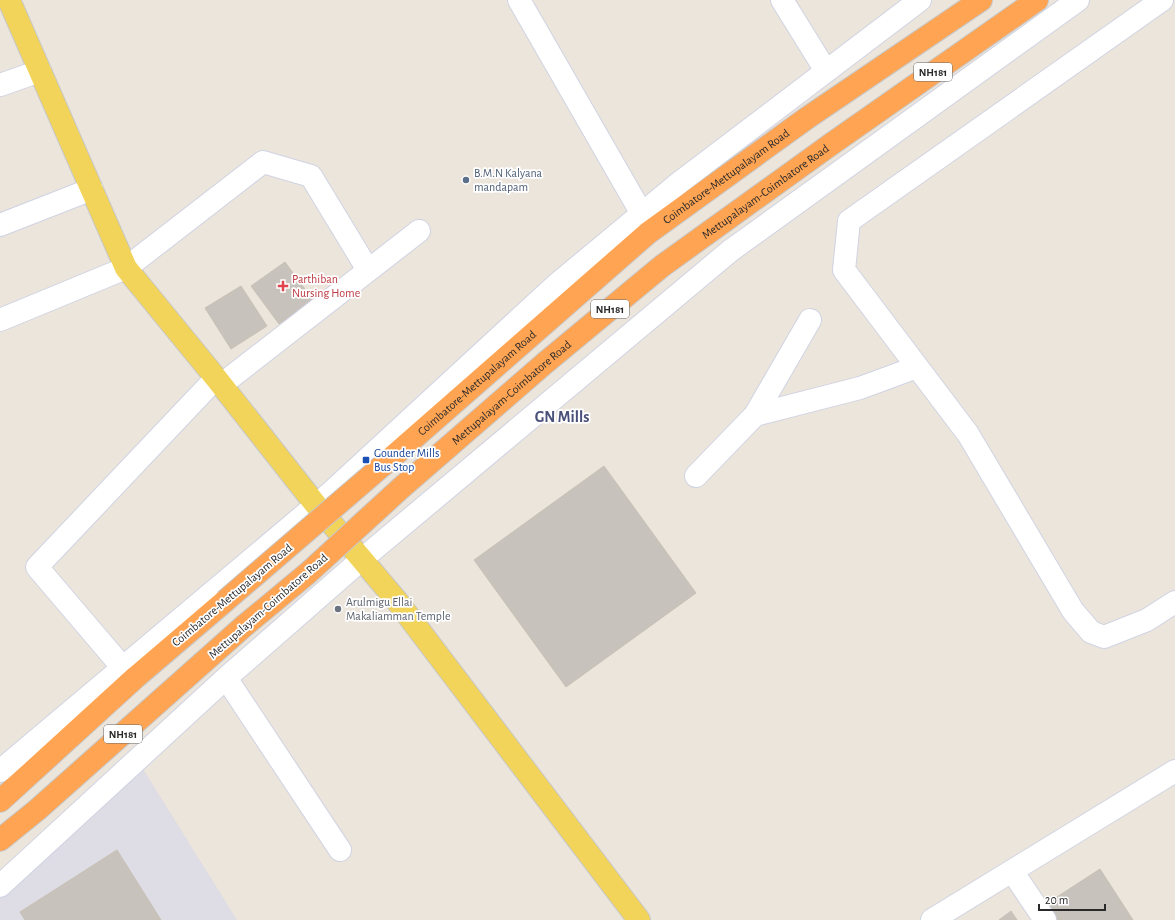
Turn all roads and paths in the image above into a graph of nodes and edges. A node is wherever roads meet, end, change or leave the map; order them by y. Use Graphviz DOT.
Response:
graph roads {
  1 [pos="9,0"];
  2 [pos="519,0"];
  3 [pos="782,0"];
  4 [pos="920,0"];
  5 [pos="981,0"];
  6 [pos="1037,0"];
  7 [pos="1078,0"];
  8 [pos="1162,0"];
  9 [pos="40,71"];
  10 [pos="826,71"];
  11 [pos="0,85"];
  12 [pos="92,189"];
  13 [pos="642,214"];
  14 [pos="0,225"];
  15 [pos="419,231"];
  16 [pos="126,268"];
  17 [pos="368,270"];
  18 [pos="0,320"];
  19 [pos="810,320"];
  20 [pos="917,367"];
  21 [pos="218,381"];
  22 [pos="755,415"];
  23 [pos="696,476"];
  24 [pos="316,505"];
  25 [pos="361,560"];
  26 [pos="1175,602"];
  27 [pos="123,668"];
  28 [pos="226,678"];
  29 [pos="0,771"];
  30 [pos="1175,771"];
  31 [pos="0,801"];
  32 [pos="0,840"];
  33 [pos="340,850"];
  34 [pos="1012,870"];
  35 [pos="0,886"];
  36 [pos="639,920"];
  37 [pos="932,920"];
  38 [pos="1045,920"];
  1 -- 9 [label="main road"];
  2 -- 13 [label="street"];
  3 -- 10 [label="street"];
  4 -- 10 [label="street"];
  5 -- 31 [label="highway, Coimbatore-Mettupalayam Road / NH181, bridge"];
  6 -- 32 [label="highway, Mettupalayam-Coimbatore Road / NH181, bridge"];
  7 -- 25 [label="street"];
  8 -- 20 [label="street"];
  9 -- 11 [label="street"];
  9 -- 12 [label="main road"];
  10 -- 13 [label="street"];
  12 -- 14 [label="street"];
  12 -- 16 [label="main road"];
  13 -- 24 [label="street"];
  15 -- 17 [label="street"];
  16 -- 17 [label="street"];
  16 -- 18 [label="street"];
  16 -- 21 [label="main road"];
  17 -- 21 [label="street"];
  19 -- 22 [label="street"];
  20 -- 22 [label="street"];
  20 -- 26 [label="street"];
  21 -- 24 [label="main road"];
  21 -- 27 [label="street"];
  22 -- 23 [label="street"];
  24 -- 25 [label="main road"];
  24 -- 27 [label="street"];
  25 -- 28 [label="street"];
  25 -- 36 [label="main road"];
  27 -- 29 [label="street"];
  28 -- 33 [label="street"];
  28 -- 35 [label="street"];
  30 -- 34 [label="street"];
  34 -- 37 [label="street"];
  34 -- 38 [label="street"];
}
